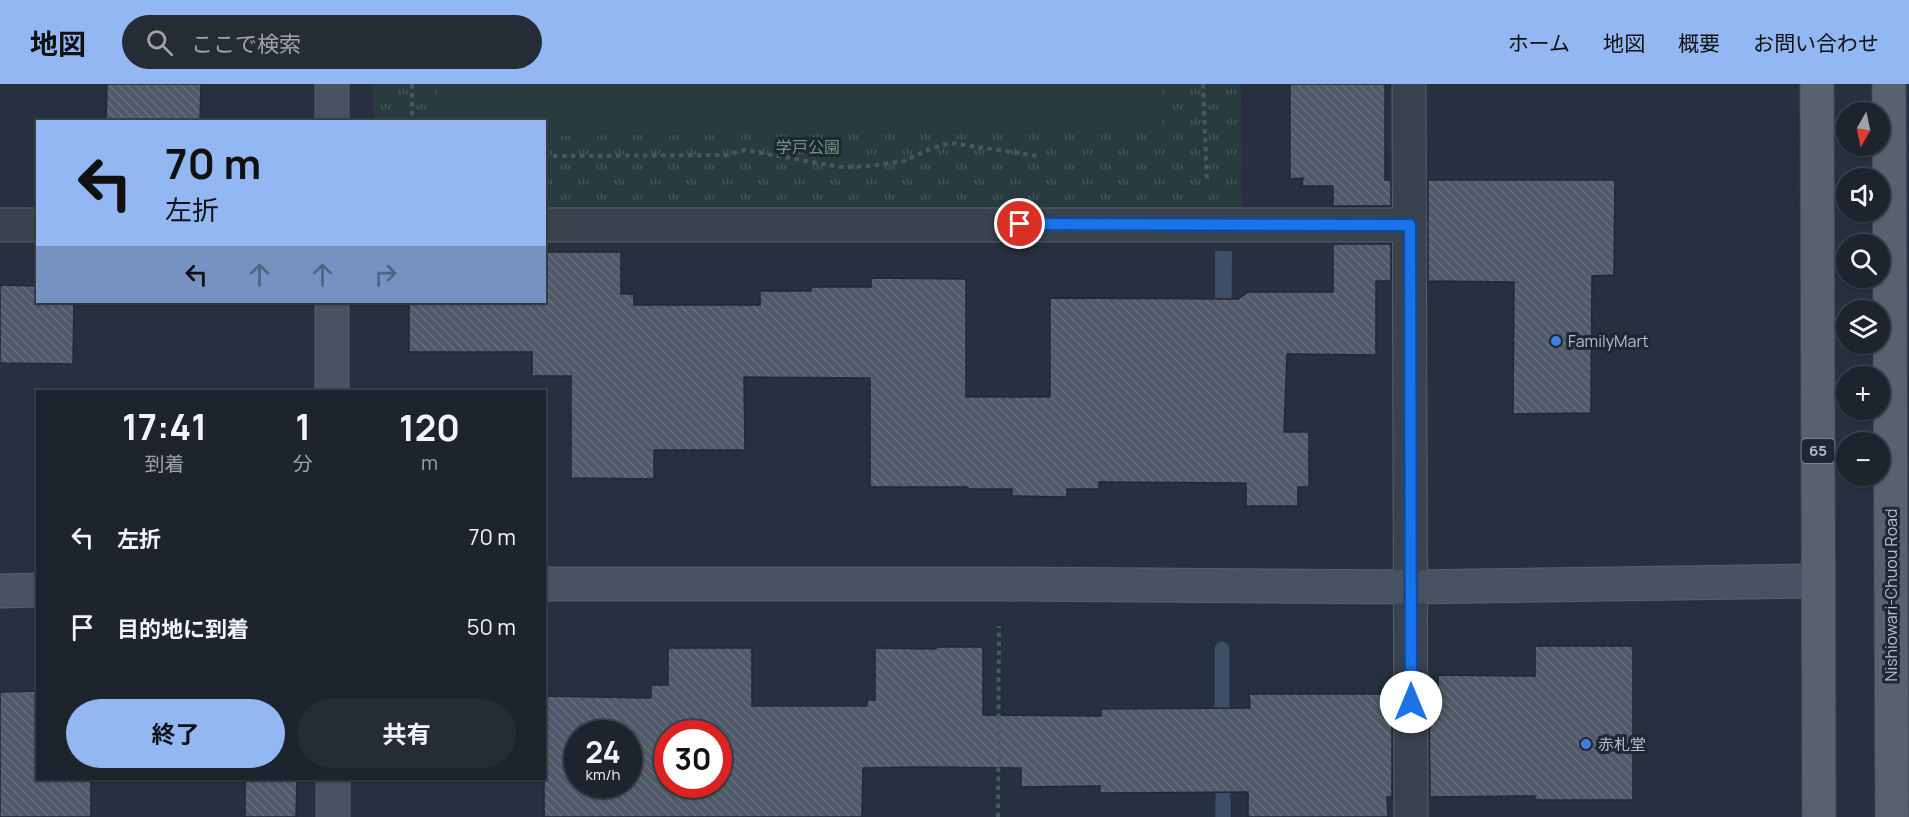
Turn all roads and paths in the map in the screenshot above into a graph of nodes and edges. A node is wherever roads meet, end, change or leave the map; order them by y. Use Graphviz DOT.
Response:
graph roads {
  1 [pos="332,84"];
  2 [pos="412,84"];
  3 [pos="1203,84"];
  4 [pos="1409,84"];
  5 [pos="1817,84"];
  6 [pos="1889,84"];
  7 [pos="332,120"];
  8 [pos="416,120"];
  9 [pos="546,156"];
  10 [pos="1038,156"];
  11 [pos="1209,224"];
  12 [pos="0,225"];
  13 [pos="36,225"];
  14 [pos="546,225"];
  15 [pos="1410,225"];
  16 [pos="332,303"];
  17 [pos="332,390"];
  18 [pos="1818,581"];
  19 [pos="1900,581"];
  20 [pos="546,584"];
  21 [pos="999,584"];
  22 [pos="1411,587"];
  23 [pos="36,590"];
  24 [pos="0,591"];
  25 [pos="333,780"];
  26 [pos="333,817"];
  27 [pos="998,817"];
  28 [pos="1411,817"];
  29 [pos="1819,817"];
  30 [pos="1892,817"];
  1 -- 7 [label="street"];
  2 -- 8 [label="path"];
  3 -- 11 [label="path"];
  4 -- 15 [label="street"];
  5 -- 18 [label="main road, 65"];
  6 -- 19 [label="main road, Nishiowari-Chuou Road"];
  9 -- 10 [label="path"];
  11 -- 14 [label="street"];
  11 -- 15 [label="street"];
  12 -- 13 [label="street"];
  15 -- 22 [label="street"];
  16 -- 17 [label="street"];
  18 -- 22 [label="street"];
  18 -- 29 [label="main road, 65"];
  19 -- 30 [label="main road, Nishiowari-Chuou Road"];
  20 -- 21 [label="street"];
  21 -- 22 [label="street"];
  21 -- 27 [label="path"];
  22 -- 28 [label="street"];
  23 -- 24 [label="street"];
  25 -- 26 [label="street"];
}
